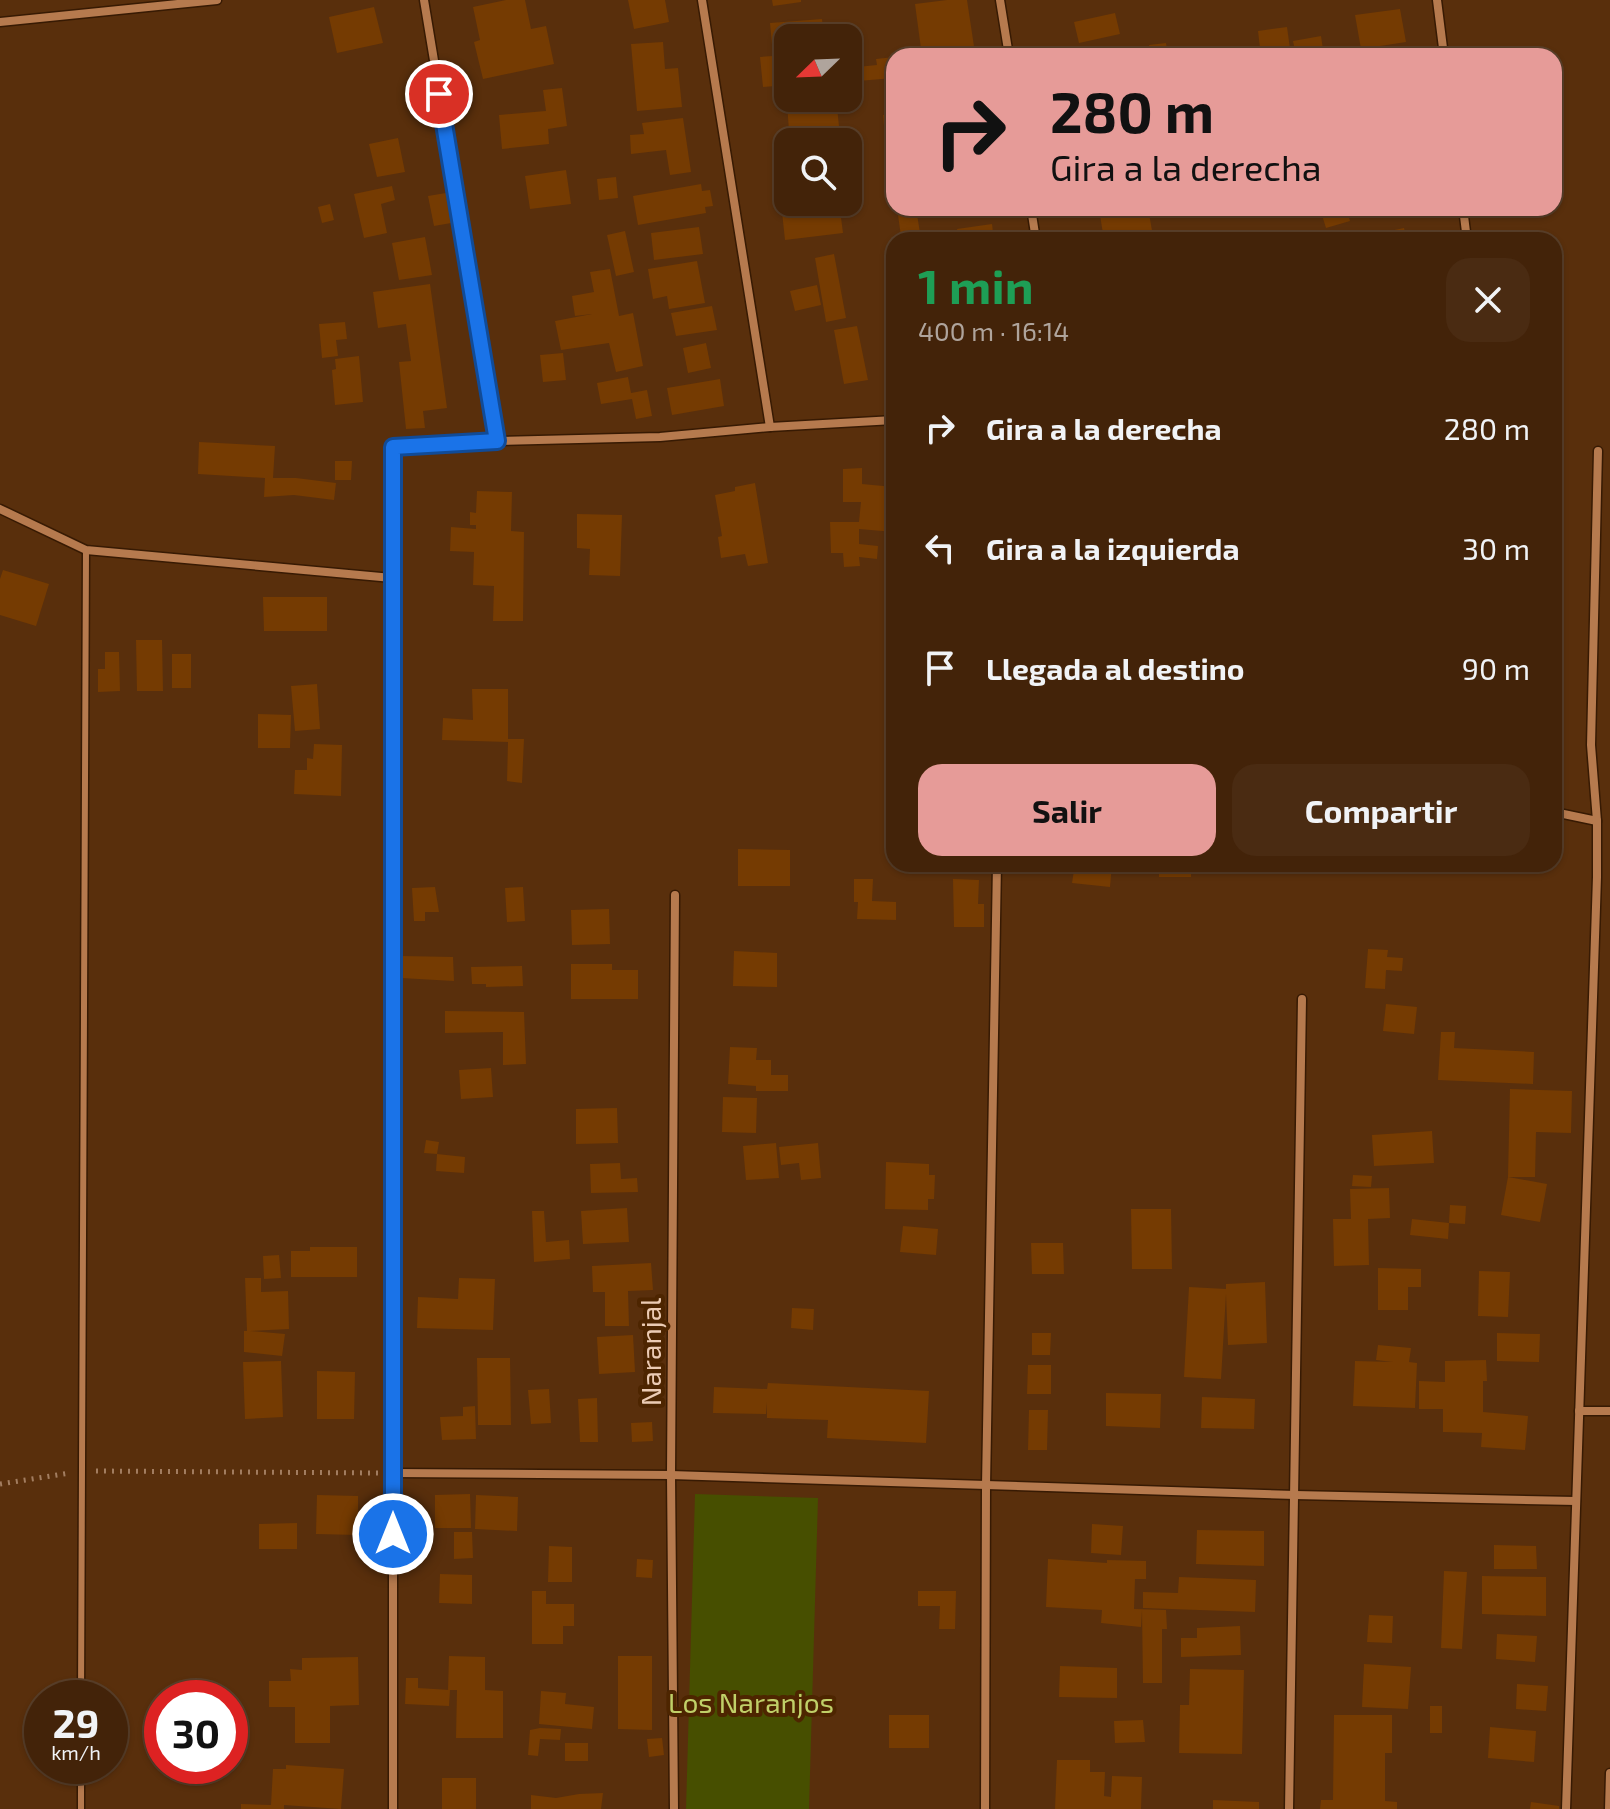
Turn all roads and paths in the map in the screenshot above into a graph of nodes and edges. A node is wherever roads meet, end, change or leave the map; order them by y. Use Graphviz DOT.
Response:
graph roads {
  1 [pos="217,0"];
  2 [pos="424,0"];
  3 [pos="702,0"];
  4 [pos="1000,0"];
  5 [pos="1437,0"];
  6 [pos="0,22"];
  7 [pos="1008,48"];
  8 [pos="1443,48"];
  9 [pos="886,420"];
  10 [pos="770,427"];
  11 [pos="497,441"];
  12 [pos="1598,451"];
  13 [pos="0,509"];
  14 [pos="86,550"];
  15 [pos="392,578"];
  16 [pos="1562,814"];
  17 [pos="1597,821"];
  18 [pos="997,872"];
  19 [pos="675,895"];
  20 [pos="1302,999"];
  21 [pos="1579,1411"];
  22 [pos="1610,1411"];
  23 [pos="82,1471"];
  24 [pos="393,1473"];
  25 [pos="671,1475"];
  26 [pos="0,1484"];
  27 [pos="986,1486"];
  28 [pos="1295,1495"];
  29 [pos="1576,1501"];
  30 [pos="81,1680"];
  31 [pos="1610,1773"];
  32 [pos="81,1784"];
  33 [pos="81,1809"];
  34 [pos="393,1809"];
  35 [pos="674,1809"];
  36 [pos="985,1809"];
  37 [pos="1289,1809"];
  38 [pos="1566,1809"];
  39 [pos="1609,1809"];
  1 -- 6 [label="street"];
  2 -- 11 [label="street"];
  3 -- 10 [label="street"];
  4 -- 7 [label="street"];
  5 -- 8 [label="street"];
  9 -- 10 [label="street"];
  10 -- 11 [label="street"];
  11 -- 15 [label="street"];
  12 -- 17 [label="street"];
  13 -- 14 [label="street"];
  14 -- 15 [label="street"];
  14 -- 23 [label="lane"];
  15 -- 24 [label="street"];
  16 -- 17 [label="street"];
  17 -- 21 [label="street"];
  18 -- 27 [label="street"];
  19 -- 25 [label="street, Naranjal"];
  20 -- 28 [label="street"];
  21 -- 22 [label="street"];
  21 -- 29 [label="street"];
  23 -- 24 [label="path"];
  23 -- 26 [label="path"];
  23 -- 30 [label="lane"];
  24 -- 25 [label="street"];
  24 -- 34 [label="street"];
  25 -- 27 [label="street"];
  25 -- 35 [label="street, Naranjal"];
  27 -- 28 [label="street"];
  27 -- 36 [label="street"];
  28 -- 29 [label="street"];
  28 -- 37 [label="street"];
  29 -- 38 [label="street"];
  31 -- 39 [label="street"];
  32 -- 33 [label="lane"];
}
